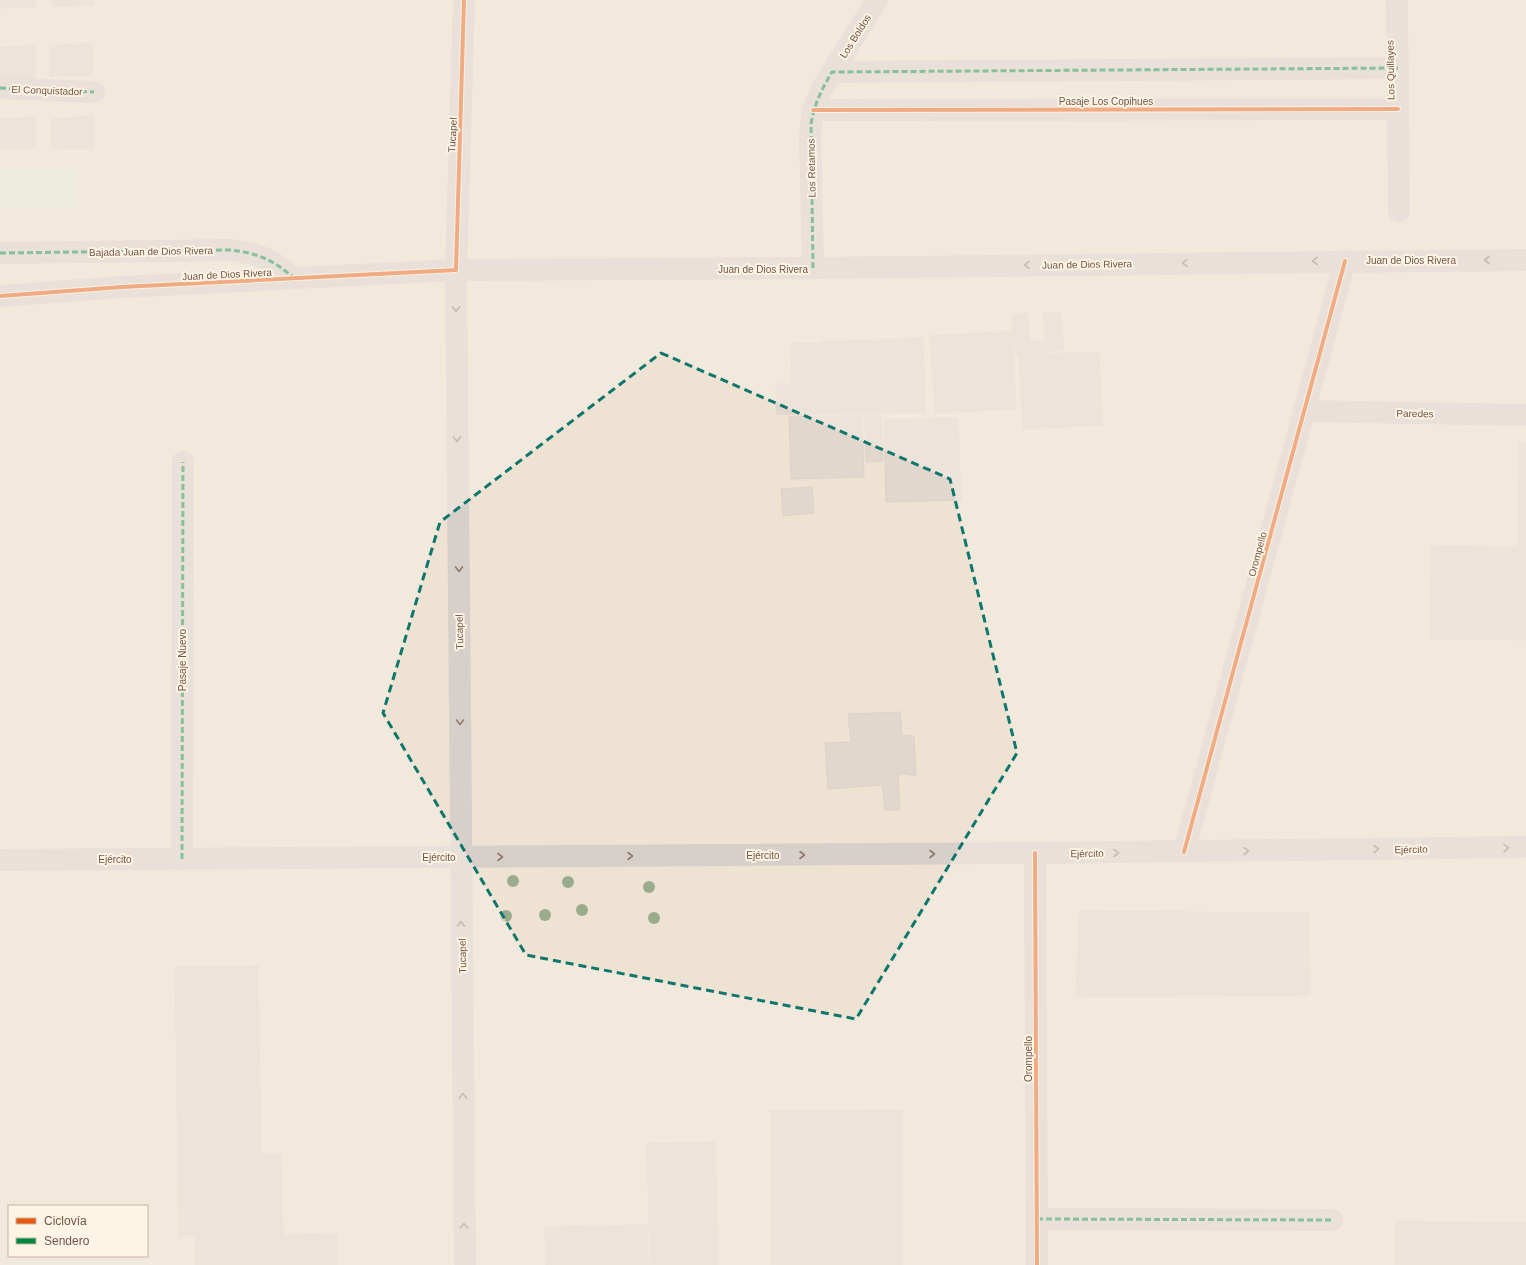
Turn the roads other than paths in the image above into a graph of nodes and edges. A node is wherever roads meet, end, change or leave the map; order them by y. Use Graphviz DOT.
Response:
graph roads {
  1 [pos="464,0"];
  2 [pos="877,0"];
  3 [pos="1398,0"];
  4 [pos="1398,68"];
  5 [pos="832,72"];
  6 [pos="0,88"];
  7 [pos="94,92"];
  8 [pos="1398,109"];
  9 [pos="813,110"];
  10 [pos="1399,211"];
  11 [pos="0,253"];
  12 [pos="1526,260"];
  13 [pos="1345,261"];
  14 [pos="813,268"];
  15 [pos="456,270"];
  16 [pos="294,278"];
  17 [pos="0,296"];
  18 [pos="1304,411"];
  19 [pos="1526,415"];
  20 [pos="183,462"];
  21 [pos="1526,847"];
  22 [pos="1184,852"];
  23 [pos="1035,853"];
  24 [pos="461,857"];
  25 [pos="182,859"];
  26 [pos="0,860"];
  27 [pos="1037,1219"];
  28 [pos="1332,1220"];
  29 [pos="464,1265"];
  30 [pos="1038,1265"];
  1 -- 15 [label="street, Tucapel"];
  2 -- 5 [label="street, Los Boldos"];
  3 -- 4 [label="street, Los Quillayes"];
  4 -- 5 [label="street"];
  4 -- 8 [label="street, Los Quillayes"];
  5 -- 9 [label="street, Los Retamos"];
  6 -- 7 [label="street, El Conquistador"];
  8 -- 9 [label="street, Pasaje Los Copihues"];
  8 -- 10 [label="street, Los Quillayes"];
  9 -- 14 [label="street, Los Retamos"];
  11 -- 16 [label="street, Bajada Juan de Dios Rivera"];
  12 -- 13 [label="street, Juan de Dios Rivera, one-way"];
  13 -- 14 [label="street, Juan de Dios Rivera, one-way"];
  13 -- 18 [label="street, Orompello"];
  14 -- 15 [label="street, Juan de Dios Rivera"];
  15 -- 16 [label="street, Juan de Dios Rivera"];
  15 -- 24 [label="street, Tucapel, one-way"];
  16 -- 17 [label="street, Juan de Dios Rivera"];
  18 -- 19 [label="street, Paredes"];
  18 -- 22 [label="street, Orompello"];
  20 -- 25 [label="street, Pasaje Nuevo"];
  22 -- 21 [label="street, Ejército, one-way"];
  23 -- 22 [label="street, Ejército, one-way"];
  24 -- 23 [label="street, Ejército, one-way"];
  23 -- 27 [label="street, Orompello"];
  24 -- 25 [label="street, Ejército"];
  29 -- 24 [label="street, Tucapel, one-way"];
  25 -- 26 [label="street, Ejército"];
  27 -- 28 [label="street"];
  27 -- 30 [label="street, Orompello"];
}
